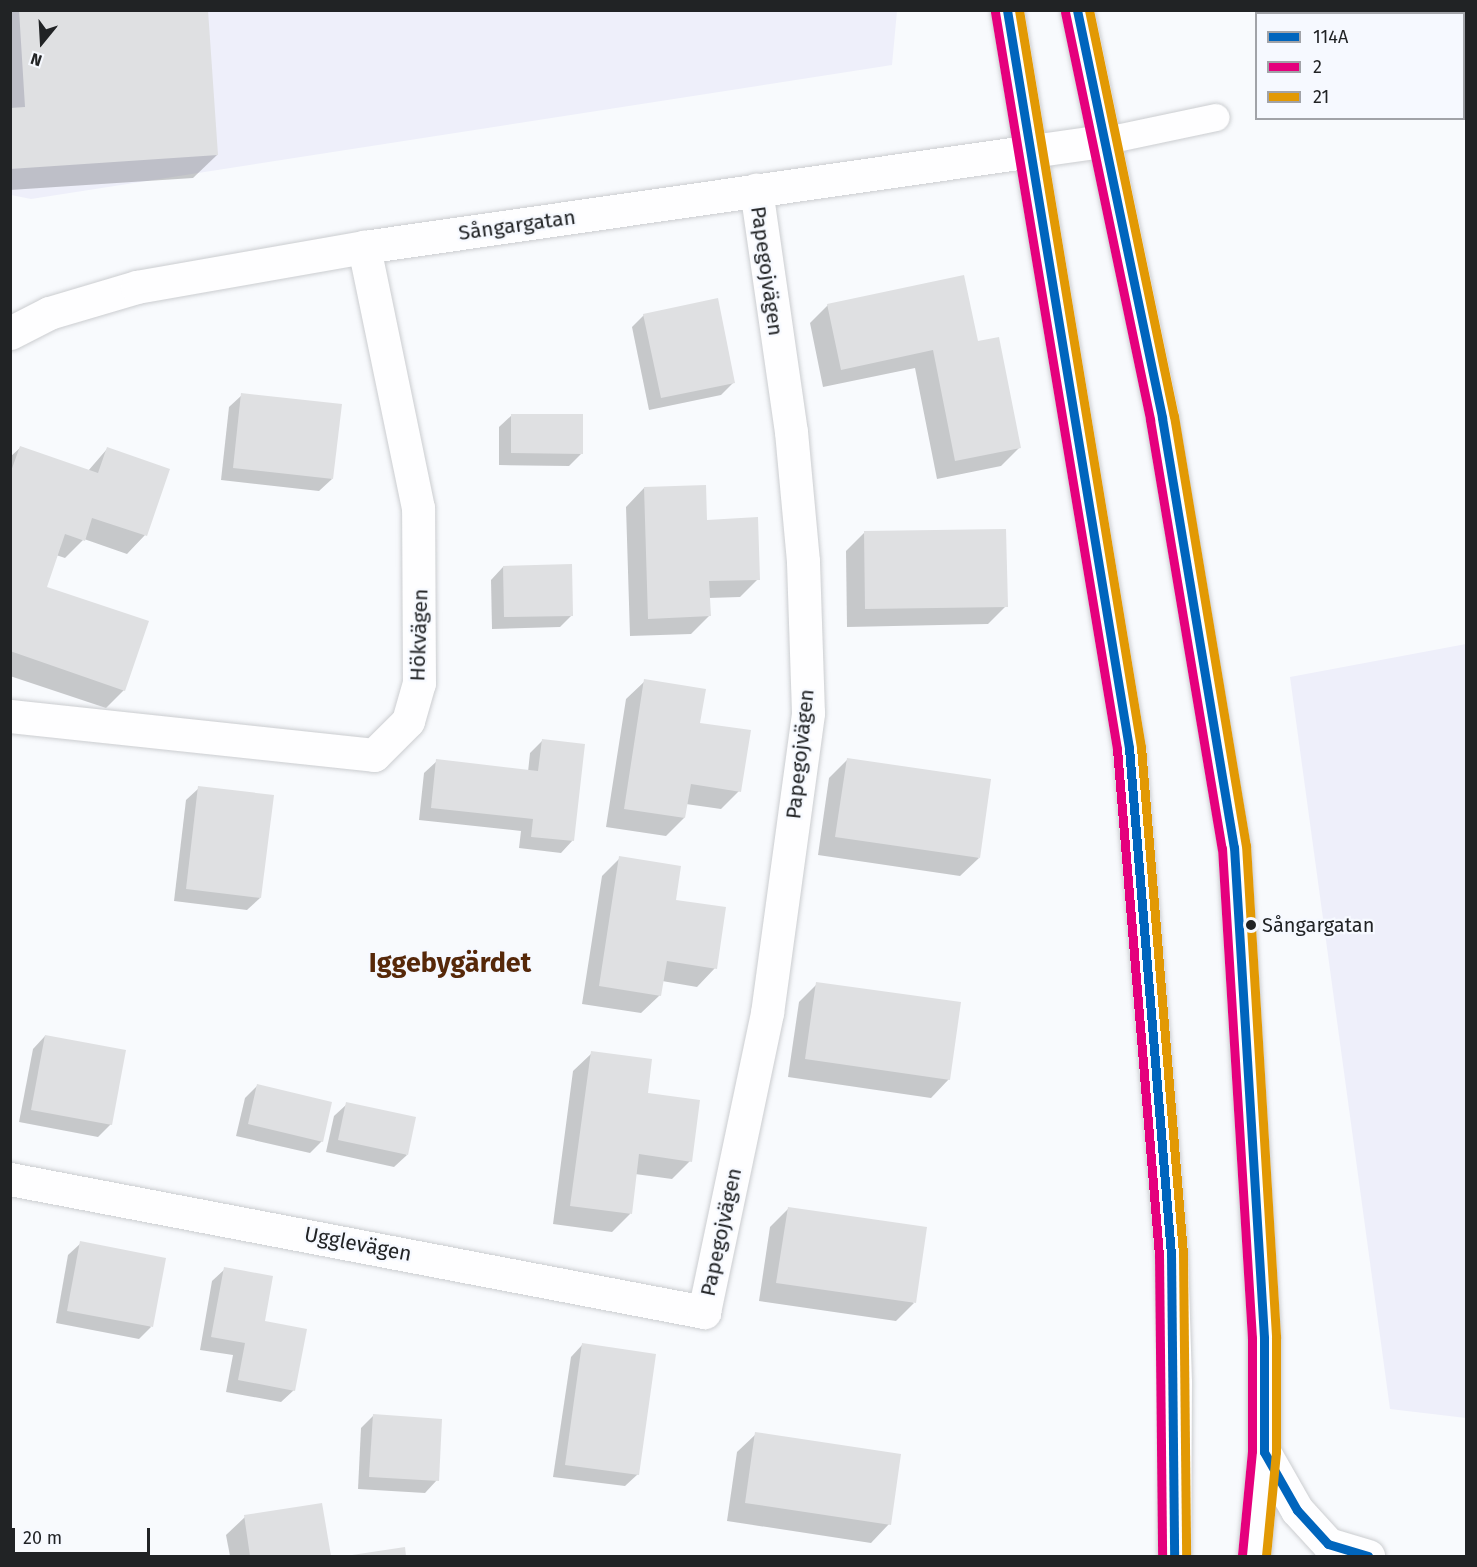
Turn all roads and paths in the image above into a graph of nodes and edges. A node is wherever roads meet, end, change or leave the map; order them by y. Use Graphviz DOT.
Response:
graph roads {
  1 [pos="1007,10"];
  2 [pos="1077,10"];
  3 [pos="1216,117"];
  4 [pos="1102,141"];
  5 [pos="1032,151"];
  6 [pos="756,190"];
  7 [pos="364,247"];
  8 [pos="10,333"];
  9 [pos="10,716"];
  10 [pos="10,1179"];
  11 [pos="704,1312"];
  12 [pos="1264,1452"];
  13 [pos="1174,1557"];
  14 [pos="1254,1557"];
  15 [pos="1368,1557"];
  1 -- 5 [label="street"];
  2 -- 4 [label="street"];
  3 -- 4 [label="lane"];
  4 -- 5 [label="street, Sångargatan"];
  4 -- 12 [label="street"];
  5 -- 6 [label="street, Sångargatan"];
  5 -- 13 [label="street"];
  6 -- 7 [label="street, Sångargatan"];
  6 -- 11 [label="street, Papegojvägen"];
  7 -- 8 [label="street, Sångargatan"];
  7 -- 9 [label="street, Hökvägen"];
  10 -- 11 [label="street, Ugglevägen"];
  12 -- 14 [label="street"];
  12 -- 15 [label="street"];
}
